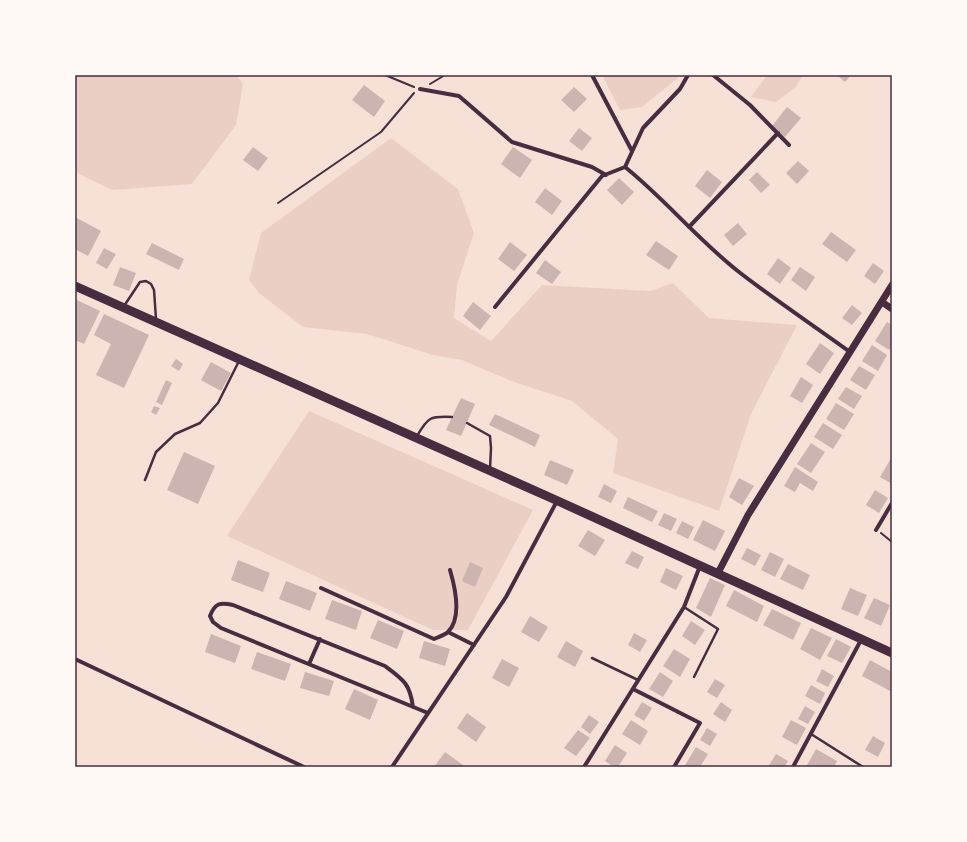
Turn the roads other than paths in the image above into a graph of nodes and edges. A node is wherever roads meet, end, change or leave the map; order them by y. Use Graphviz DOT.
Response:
graph roads {
  1 [pos="592,75"];
  2 [pos="688,75"];
  3 [pos="713,75"];
  4 [pos="420,89"];
  5 [pos="778,133"];
  6 [pos="789,145"];
  7 [pos="632,151"];
  8 [pos="625,167"];
  9 [pos="606,175"];
  10 [pos="689,227"];
  11 [pos="892,285"];
  12 [pos="75,286"];
  13 [pos="882,302"];
  14 [pos="495,307"];
  15 [pos="892,308"];
  16 [pos="123,309"];
  17 [pos="156,324"];
  18 [pos="850,352"];
  19 [pos="239,361"];
  20 [pos="452,417"];
  21 [pos="467,423"];
  22 [pos="416,438"];
  23 [pos="490,471"];
  24 [pos="144,480"];
  25 [pos="558,501"];
  26 [pos="892,503"];
  27 [pos="876,530"];
  28 [pos="701,566"];
  29 [pos="450,570"];
  30 [pos="718,573"];
  31 [pos="321,588"];
  32 [pos="684,606"];
  33 [pos="448,632"];
  34 [pos="320,639"];
  35 [pos="861,640"];
  36 [pos="474,645"];
  37 [pos="892,653"];
  38 [pos="592,658"];
  39 [pos="75,660"];
  40 [pos="309,664"];
  41 [pos="694,677"];
  42 [pos="638,680"];
  43 [pos="633,689"];
  44 [pos="413,707"];
  45 [pos="428,714"];
  46 [pos="811,734"];
  47 [pos="304,767"];
  48 [pos="392,767"];
  49 [pos="584,767"];
  50 [pos="674,767"];
  51 [pos="793,767"];
  52 [pos="863,767"];
  1 -- 7 [label="street"];
  2 -- 7 [label="street"];
  3 -- 5 [label="street"];
  4 -- 9 [label="street"];
  5 -- 6 [label="street"];
  5 -- 10 [label="street"];
  7 -- 8 [label="street"];
  8 -- 9 [label="street"];
  8 -- 10 [label="street"];
  9 -- 14 [label="street"];
  10 -- 18 [label="street"];
  11 -- 13 [label="street"];
  12 -- 16 [label="highway"];
  13 -- 15 [label="street"];
  13 -- 18 [label="street"];
  16 -- 17 [label="highway"];
  16 -- 17 [label="lane"];
  17 -- 19 [label="highway"];
  18 -- 30 [label="street"];
  19 -- 22 [label="highway"];
  19 -- 24 [label="lane"];
  20 -- 22 [label="lane"];
  21 -- 23 [label="lane"];
  22 -- 23 [label="highway"];
  23 -- 25 [label="highway"];
  25 -- 28 [label="highway"];
  25 -- 36 [label="street"];
  26 -- 27 [label="street"];
  28 -- 30 [label="highway"];
  28 -- 32 [label="street"];
  29 -- 33 [label="street"];
  30 -- 35 [label="highway"];
  31 -- 33 [label="street"];
  32 -- 41 [label="lane"];
  32 -- 42 [label="street"];
  33 -- 36 [label="street"];
  34 -- 40 [label="street"];
  34 -- 40 [label="street"];
  34 -- 44 [label="street"];
  35 -- 37 [label="highway"];
  35 -- 46 [label="street"];
  36 -- 45 [label="street"];
  38 -- 42 [label="lane"];
  39 -- 47 [label="street"];
  40 -- 44 [label="street"];
  42 -- 43 [label="street"];
  43 -- 49 [label="street"];
  43 -- 50 [label="street"];
  44 -- 45 [label="street"];
  45 -- 48 [label="street"];
  46 -- 51 [label="street"];
  46 -- 52 [label="lane"];
}
